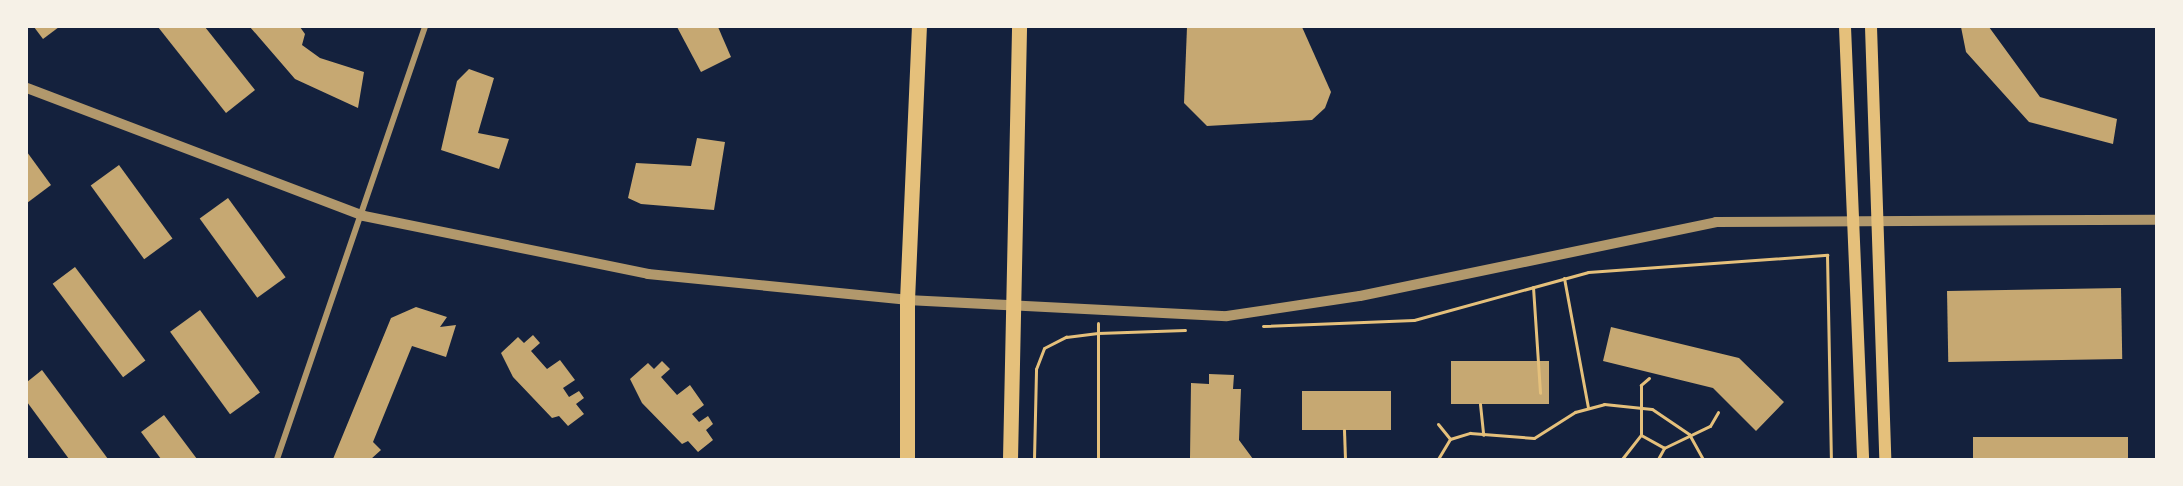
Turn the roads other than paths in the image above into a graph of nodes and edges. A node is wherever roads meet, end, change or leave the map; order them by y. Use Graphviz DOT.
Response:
graph roads {
  1 [pos="425,27"];
  2 [pos="919,27"];
  3 [pos="1019,27"];
  4 [pos="1845,27"];
  5 [pos="1871,27"];
  6 [pos="27,88"];
  7 [pos="364,216"];
  8 [pos="2156,220"];
  9 [pos="1878,223"];
  10 [pos="1851,224"];
  11 [pos="907,300"];
  12 [pos="1013,303"];
  13 [pos="277,459"];
  14 [pos="907,459"];
  15 [pos="1010,459"];
  16 [pos="1863,459"];
  17 [pos="1885,459"];
  1 -- 7 [label="street"];
  2 -- 11 [label="main road"];
  3 -- 12 [label="main road"];
  4 -- 10 [label="main road"];
  5 -- 9 [label="main road"];
  6 -- 7 [label="street"];
  7 -- 11 [label="street"];
  7 -- 13 [label="street"];
  8 -- 9 [label="street"];
  9 -- 10 [label="street"];
  9 -- 17 [label="main road"];
  10 -- 12 [label="street"];
  10 -- 16 [label="main road"];
  11 -- 12 [label="street"];
  11 -- 14 [label="main road"];
  12 -- 15 [label="main road"];
}
